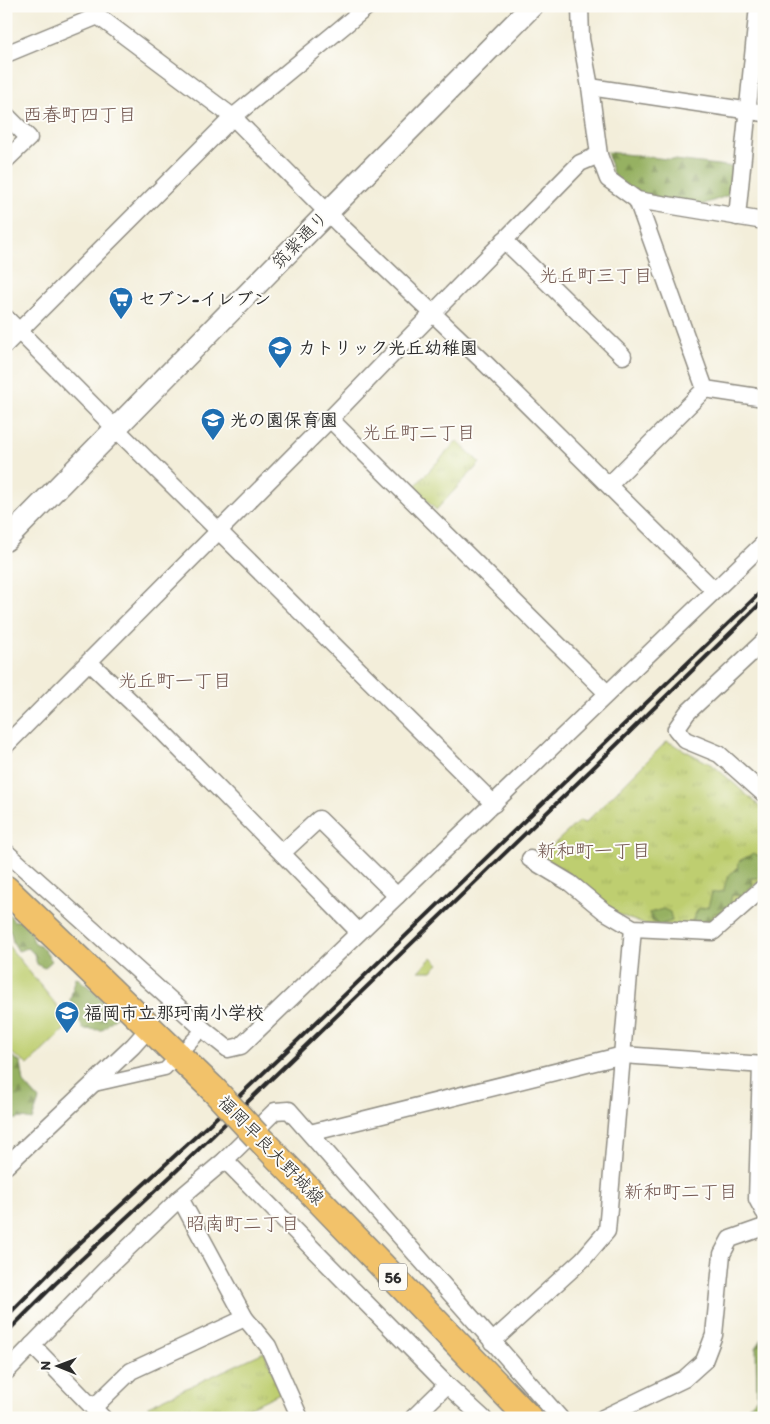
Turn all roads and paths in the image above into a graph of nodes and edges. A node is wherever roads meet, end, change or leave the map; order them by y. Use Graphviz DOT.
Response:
graph roads {
  1 [pos="368,6"];
  2 [pos="532,6"];
  3 [pos="580,6"];
  4 [pos="758,6"];
  5 [pos="94,11"];
  6 [pos="8,50"];
  7 [pos="590,87"];
  8 [pos="756,112"];
  9 [pos="6,115"];
  10 [pos="233,117"];
  11 [pos="600,155"];
  12 [pos="6,160"];
  13 [pos="637,200"];
  14 [pos="328,212"];
  15 [pos="737,217"];
  16 [pos="764,221"];
  17 [pos="504,240"];
  18 [pos="432,314"];
  19 [pos="6,318"];
  20 [pos="19,331"];
  21 [pos="6,344"];
  22 [pos="623,356"];
  23 [pos="705,389"];
  24 [pos="764,398"];
  25 [pos="330,419"];
  26 [pos="116,429"];
  27 [pos="609,485"];
  28 [pos="218,531"];
  29 [pos="6,540"];
  30 [pos="764,543"];
  31 [pos="714,590"];
  32 [pos="764,641"];
  33 [pos="89,662"];
  34 [pos="607,693"];
  35 [pos="6,745"];
  36 [pos="764,794"];
  37 [pos="494,804"];
  38 [pos="6,852"];
  39 [pos="282,853"];
  40 [pos="530,859"];
  41 [pos="764,887"];
  42 [pos="6,890"];
  43 [pos="397,896"];
  44 [pos="632,928"];
  45 [pos="359,932"];
  46 [pos="150,1027"];
  47 [pos="203,1029"];
  48 [pos="623,1055"];
  49 [pos="762,1065"];
  50 [pos="90,1086"];
  51 [pos="310,1133"];
  52 [pos="224,1160"];
  53 [pos="6,1166"];
  54 [pos="180,1198"];
  55 [pos="764,1212"];
  56 [pos="764,1227"];
  57 [pos="245,1318"];
  58 [pos="492,1342"];
  59 [pos="32,1345"];
  60 [pos="6,1372"];
  61 [pos="447,1385"];
  62 [pos="98,1413"];
  63 [pos="300,1418"];
  64 [pos="413,1418"];
  65 [pos="483,1418"];
  66 [pos="529,1418"];
  67 [pos="560,1418"];
  68 [pos="603,1418"];
  1 -- 10 [label="street"];
  2 -- 14 [label="street, 筑紫通り"];
  3 -- 7 [label="street"];
  4 -- 8 [label="street"];
  5 -- 6 [label="street"];
  5 -- 10 [label="street"];
  7 -- 8 [label="street"];
  7 -- 11 [label="street"];
  8 -- 15 [label="street"];
  9 -- 12 [label="street"];
  10 -- 14 [label="street"];
  10 -- 20 [label="street"];
  11 -- 13 [label="street"];
  11 -- 17 [label="street"];
  13 -- 15 [label="street"];
  13 -- 23 [label="street"];
  14 -- 18 [label="street"];
  14 -- 26 [label="street, 筑紫通り"];
  15 -- 16 [label="street"];
  17 -- 18 [label="street"];
  17 -- 22 [label="street"];
  18 -- 25 [label="street"];
  18 -- 27 [label="street"];
  19 -- 20 [label="street"];
  20 -- 21 [label="street"];
  20 -- 26 [label="street"];
  23 -- 24 [label="street"];
  23 -- 27 [label="street"];
  25 -- 28 [label="street"];
  25 -- 34 [label="street"];
  26 -- 28 [label="street"];
  26 -- 29 [label="street, 筑紫通り"];
  27 -- 31 [label="street"];
  28 -- 33 [label="street"];
  28 -- 37 [label="street"];
  30 -- 31 [label="street"];
  31 -- 34 [label="street"];
  32 -- 36 [label="street"];
  33 -- 35 [label="street"];
  33 -- 39 [label="street"];
  34 -- 37 [label="street"];
  37 -- 43 [label="street"];
  38 -- 47 [label="street"];
  39 -- 43 [label="street"];
  39 -- 45 [label="street"];
  40 -- 44 [label="street"];
  41 -- 44 [label="street"];
  42 -- 46 [label="main road, 福岡早良大野城線 / 56"];
  43 -- 45 [label="street"];
  44 -- 48 [label="street"];
  45 -- 47 [label="street"];
  46 -- 50 [label="street"];
  46 -- 66 [label="main road, 福岡早良大野城線 / 56, bridge"];
  47 -- 50 [label="street"];
  48 -- 49 [label="street"];
  48 -- 51 [label="street"];
  48 -- 58 [label="street"];
  49 -- 55 [label="street"];
  50 -- 53 [label="street"];
  51 -- 52 [label="street"];
  51 -- 58 [label="street"];
  52 -- 54 [label="street"];
  52 -- 61 [label="street"];
  54 -- 57 [label="street"];
  54 -- 59 [label="street"];
  56 -- 68 [label="street"];
  57 -- 62 [label="street"];
  57 -- 63 [label="street"];
  58 -- 67 [label="street"];
  59 -- 60 [label="street"];
  59 -- 62 [label="street"];
  61 -- 64 [label="street"];
  61 -- 65 [label="street"];
}
